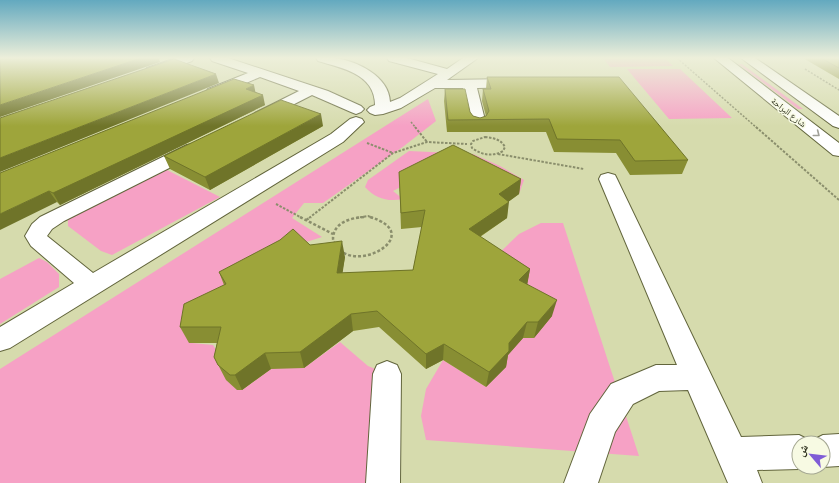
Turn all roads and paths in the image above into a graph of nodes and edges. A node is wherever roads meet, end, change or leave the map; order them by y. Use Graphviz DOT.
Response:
graph roads {
  1 [pos="241,81"];
  2 [pos="282,81"];
  3 [pos="374,81"];
  4 [pos="436,81"];
  5 [pos="703,81"];
  6 [pos="749,81"];
  7 [pos="778,81"];
  8 [pos="824,81"];
  9 [pos="531,82"];
  10 [pos="469,83"];
  11 [pos="431,84"];
  12 [pos="311,90"];
  13 [pos="839,90"];
  14 [pos="202,97"];
  15 [pos="379,109"];
  16 [pos="356,115"];
  17 [pos="247,122"];
  18 [pos="478,124"];
  19 [pos="839,124"];
  20 [pos="205,143"];
  21 [pos="471,144"];
  22 [pos="839,151"];
  23 [pos="498,154"];
  24 [pos="608,179"];
  25 [pos="250,190"];
  26 [pos="839,200"];
  27 [pos="306,220"];
  28 [pos="333,234"];
  29 [pos="92,285"];
  30 [pos="0,340"];
  31 [pos="387,374"];
  32 [pos="697,377"];
  33 [pos="791,452"];
  34 [pos="731,454"];
  35 [pos="383,483"];
  36 [pos="581,483"];
  37 [pos="745,483"];
  1 -- 14 [label="street"];
  2 -- 12 [label="street"];
  3 -- 15 [label="street"];
  4 -- 11 [label="street"];
  5 -- 26 [label="path"];
  6 -- 22 [label="street, شارع البراحة, one-way"];
  7 -- 19 [label="street, شارع البراحة"];
  8 -- 13 [label="path"];
  9 -- 10 [label="street"];
  10 -- 11 [label="street"];
  10 -- 18 [label="street"];
  11 -- 15 [label="street"];
  12 -- 16 [label="street"];
  12 -- 17 [label="street"];
  15 -- 16 [label="street"];
  16 -- 25 [label="street"];
  20 -- 29 [label="street"];
  21 -- 23 [label="path"];
  21 -- 23 [label="path"];
  21 -- 27 [label="path"];
  23 -- 24 [label="path"];
  24 -- 32 [label="street"];
  25 -- 27 [label="path"];
  25 -- 29 [label="street"];
  27 -- 28 [label="path"];
  28 -- 28 [label="path"];
  29 -- 30 [label="street"];
  31 -- 35 [label="street"];
  32 -- 34 [label="street"];
  32 -- 36 [label="street"];
  33 -- 34 [label="street"];
  34 -- 37 [label="street"];
}
